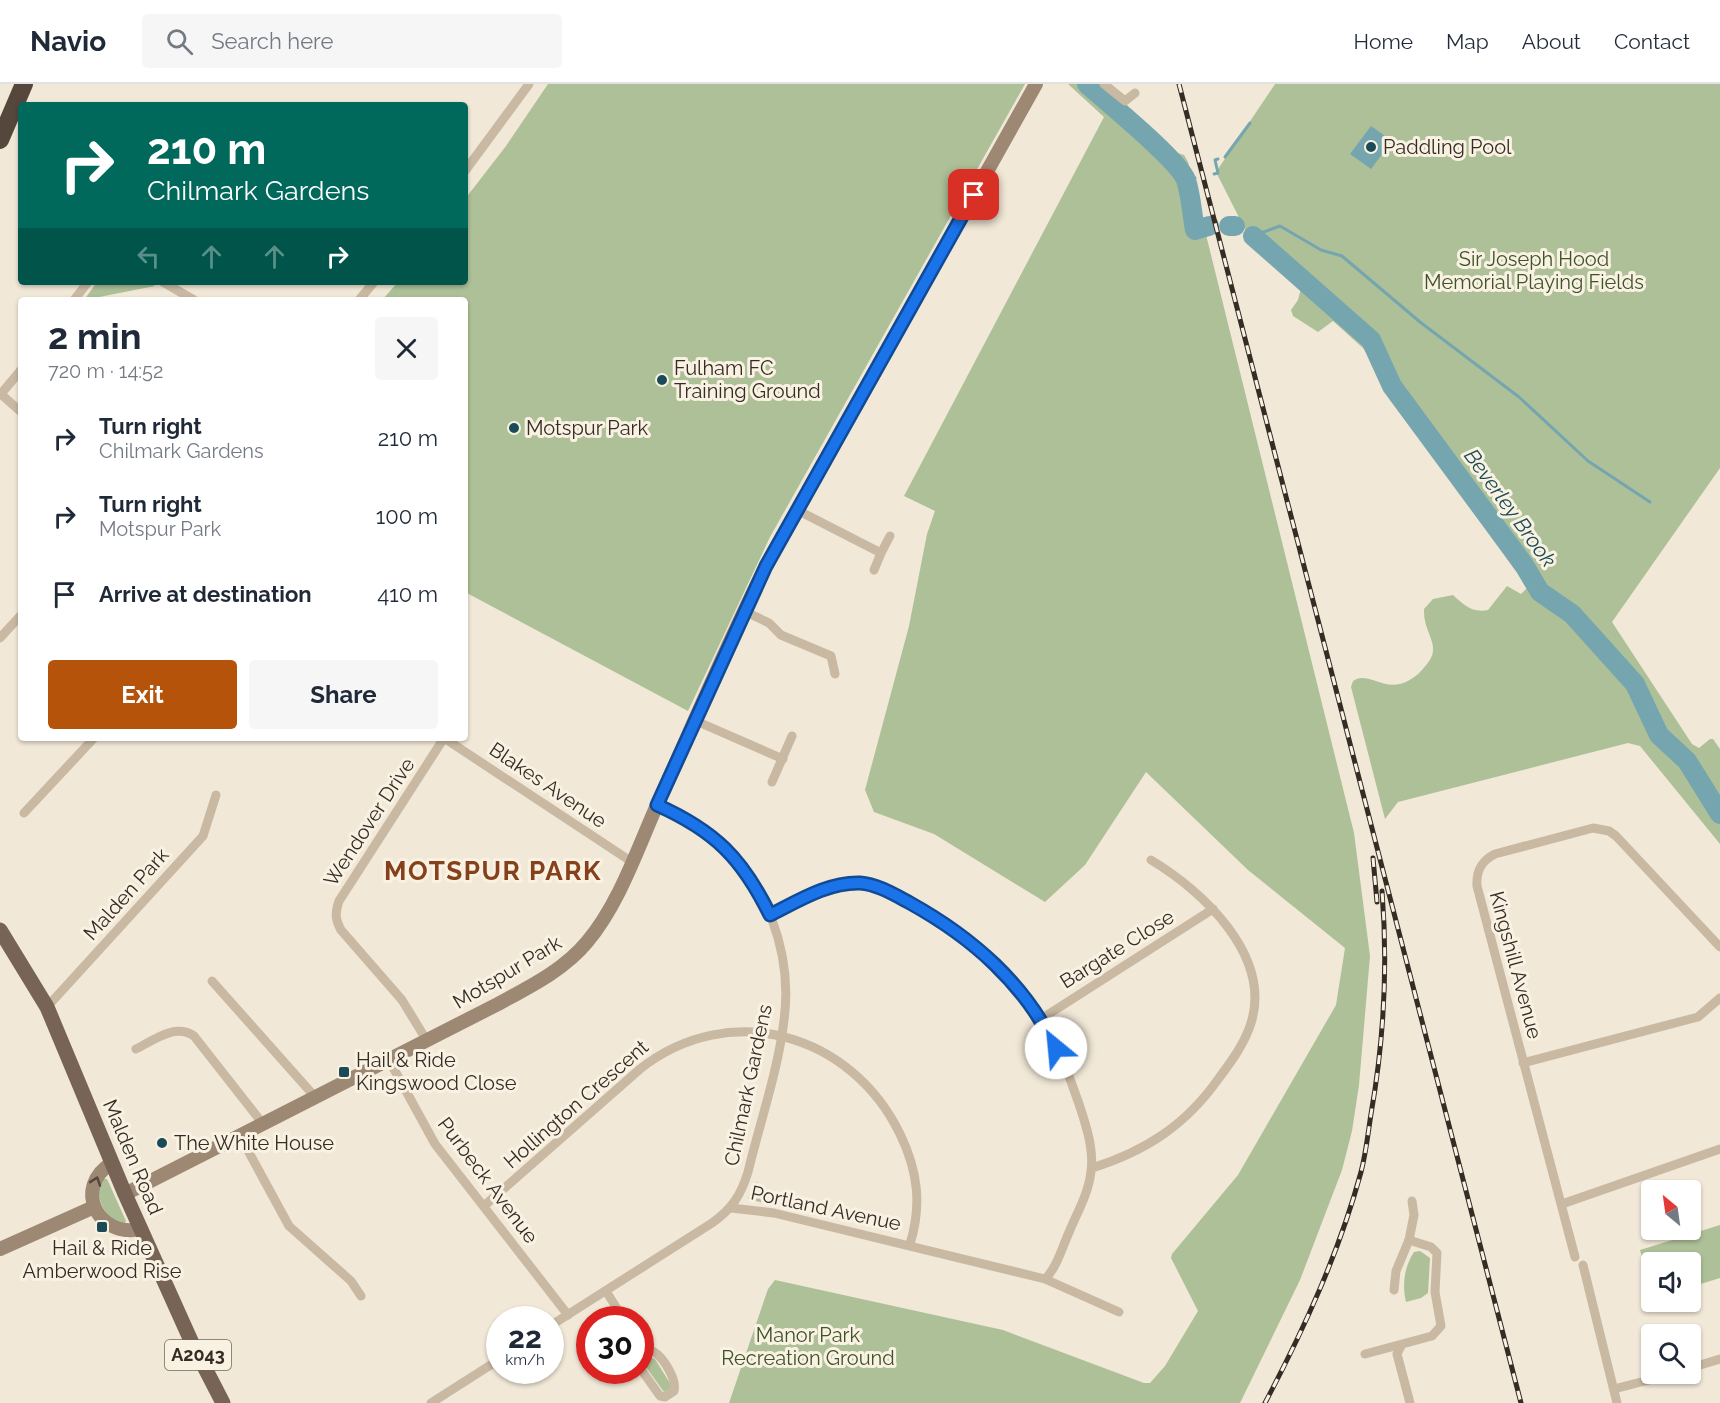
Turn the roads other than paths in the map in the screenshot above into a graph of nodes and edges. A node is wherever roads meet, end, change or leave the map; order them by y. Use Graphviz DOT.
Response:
graph roads {
  1 [pos="16,84"];
  2 [pos="24,84"];
  3 [pos="529,84"];
  4 [pos="1036,84"];
  5 [pos="1104,84"];
  6 [pos="1135,93"];
  7 [pos="0,114"];
  8 [pos="0,140"];
  9 [pos="468,167"];
  10 [pos="86,285"];
  11 [pos="168,285"];
  12 [pos="372,285"];
  13 [pos="76,297"];
  14 [pos="189,297"];
  15 [pos="362,297"];
  16 [pos="18,373"];
  17 [pos="0,394"];
  18 [pos="18,409"];
  19 [pos="797,510"];
  20 [pos="890,536"];
  21 [pos="881,553"];
  22 [pos="874,570"];
  23 [pos="744,611"];
  24 [pos="18,618"];
  25 [pos="0,638"];
  26 [pos="835,674"];
  27 [pos="696,721"];
  28 [pos="792,736"];
  29 [pos="91,741"];
  30 [pos="442,741"];
  31 [pos="449,741"];
  32 [pos="783,759"];
  33 [pos="772,782"];
  34 [pos="216,795"];
  35 [pos="657,805"];
  36 [pos="24,813"];
  37 [pos="1151,860"];
  38 [pos="632,862"];
  39 [pos="1213,909"];
  40 [pos="770,915"];
  41 [pos="0,930"];
  42 [pos="1720,947"];
  43 [pos="212,981"];
  44 [pos="1720,998"];
  45 [pos="47,1007"];
  46 [pos="1041,1019"];
  47 [pos="782,1036"];
  48 [pos="427,1041"];
  49 [pos="136,1049"];
  50 [pos="389,1060"];
  51 [pos="1523,1063"];
  52 [pos="316,1098"];
  53 [pos="263,1124"];
  54 [pos="240,1136"];
  55 [pos="1720,1149"];
  56 [pos="112,1163"];
  57 [pos="1092,1168"];
  58 [pos="126,1194"];
  59 [pos="1412,1201"];
  60 [pos="1562,1204"];
  61 [pos="484,1206"];
  62 [pos="94,1207"];
  63 [pos="731,1208"];
  64 [pos="141,1229"];
  65 [pos="1409,1240"];
  66 [pos="910,1244"];
  67 [pos="0,1249"];
  68 [pos="1575,1257"];
  69 [pos="1583,1265"];
  70 [pos="1045,1279"];
  71 [pos="1394,1290"];
  72 [pos="606,1291"];
  73 [pos="361,1296"];
  74 [pos="615,1306"];
  75 [pos="1119,1312"];
  76 [pos="568,1315"];
  77 [pos="564,1317"];
  78 [pos="1401,1346"];
  79 [pos="654,1351"];
  80 [pos="1365,1354"];
  81 [pos="1720,1359"];
  82 [pos="1701,1365"];
  83 [pos="486,1368"];
  84 [pos="1641,1382"];
  85 [pos="651,1384"];
  86 [pos="1614,1389"];
  87 [pos="223,1403"];
  88 [pos="431,1403"];
  89 [pos="1410,1403"];
  90 [pos="1617,1403"];
  1 -- 7 [label="highway"];
  2 -- 8 [label="highway"];
  3 -- 9 [label="street"];
  4 -- 19 [label="street, Motspur Park"];
  5 -- 6 [label="street"];
  10 -- 13 [label="street"];
  11 -- 14 [label="street"];
  12 -- 15 [label="street"];
  16 -- 17 [label="street"];
  17 -- 18 [label="street"];
  19 -- 21 [label="street"];
  19 -- 23 [label="street, Motspur Park"];
  20 -- 21 [label="street"];
  21 -- 22 [label="street"];
  23 -- 26 [label="street"];
  23 -- 27 [label="street, Motspur Park"];
  24 -- 25 [label="street"];
  27 -- 32 [label="street"];
  27 -- 35 [label="street, Motspur Park"];
  28 -- 32 [label="street"];
  29 -- 36 [label="street"];
  30 -- 48 [label="street, Wendover Drive"];
  31 -- 38 [label="street, Blakes Avenue"];
  32 -- 33 [label="street"];
  34 -- 45 [label="street, Malden Park"];
  35 -- 38 [label="street, Motspur Park"];
  35 -- 40 [label="street, Chilmark Gardens"];
  37 -- 39 [label="street, Bargate Close"];
  38 -- 48 [label="street, Motspur Park"];
  39 -- 46 [label="street, Bargate Close"];
  39 -- 57 [label="street, Bargate Close"];
  40 -- 46 [label="street"];
  40 -- 47 [label="street, Chilmark Gardens"];
  41 -- 45 [label="main road, Malden Road / A2043"];
  42 -- 51 [label="street, Kingshill Avenue"];
  43 -- 52 [label="street"];
  44 -- 51 [label="street"];
  45 -- 56 [label="main road, Malden Road / A2043"];
  46 -- 57 [label="street"];
  47 -- 61 [label="street, Hollington Crescent"];
  47 -- 63 [label="street, Chilmark Gardens"];
  47 -- 66 [label="street, Hollington Crescent"];
  48 -- 50 [label="street, Motspur Park"];
  49 -- 53 [label="street"];
  50 -- 52 [label="street, Motspur Park"];
  50 -- 61 [label="street, Purbeck Avenue"];
  51 -- 60 [label="street, Kingshill Avenue"];
  52 -- 53 [label="street, Motspur Park"];
  53 -- 54 [label="street, Motspur Park"];
  54 -- 58 [label="street, Motspur Park"];
  54 -- 73 [label="street"];
  55 -- 60 [label="street"];
  56 -- 58 [label="main road, Malden Road / A2043"];
  62 -- 56 [label="street, one-way"];
  57 -- 70 [label="street"];
  58 -- 64 [label="main road, Malden Road / A2043"];
  59 -- 65 [label="street"];
  60 -- 68 [label="street, Kingshill Avenue"];
  61 -- 76 [label="street, Purbeck Avenue"];
  62 -- 64 [label="street"];
  62 -- 67 [label="street"];
  63 -- 66 [label="street, Portland Avenue"];
  63 -- 72 [label="street, Portland Avenue"];
  64 -- 87 [label="main road, Malden Road / A2043"];
  65 -- 71 [label="street"];
  65 -- 78 [label="street"];
  66 -- 70 [label="street, Portland Avenue"];
  69 -- 86 [label="street"];
  70 -- 75 [label="street, Portland Avenue"];
  72 -- 74 [label="street"];
  72 -- 76 [label="street, Portland Avenue"];
  76 -- 77 [label="street, Portland Avenue"];
  78 -- 80 [label="street"];
  78 -- 89 [label="street"];
  79 -- 85 [label="street"];
  81 -- 82 [label="street"];
  83 -- 88 [label="street"];
  84 -- 86 [label="street"];
  86 -- 90 [label="street"];
}
